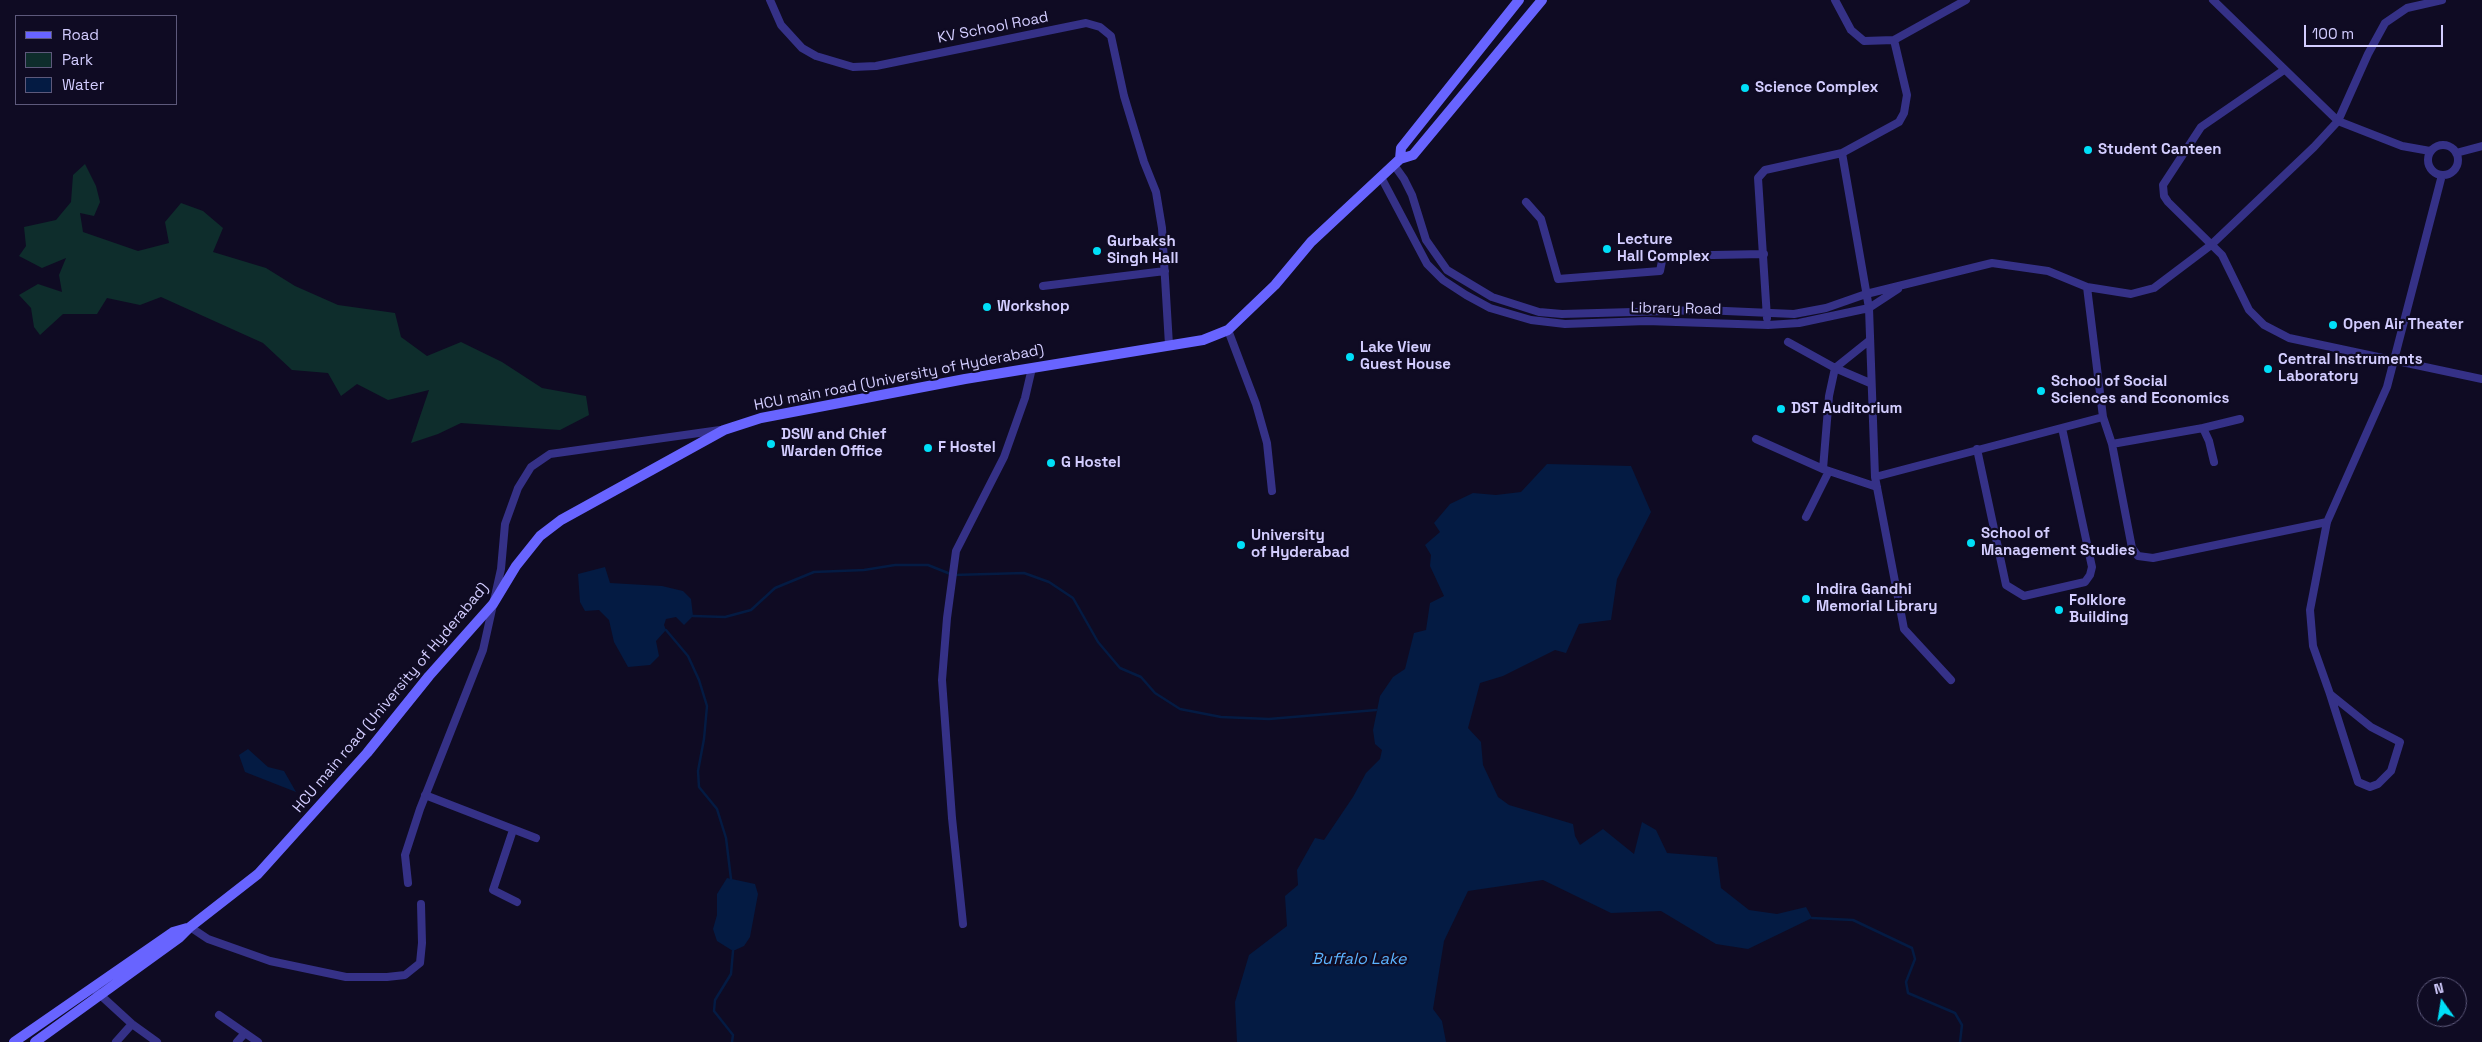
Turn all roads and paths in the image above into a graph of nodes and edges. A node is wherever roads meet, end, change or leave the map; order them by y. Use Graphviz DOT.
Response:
graph roads {
  1 [pos="770,0"];
  2 [pos="1519,0"];
  3 [pos="1542,0"];
  4 [pos="1835,0"];
  5 [pos="1966,0"];
  6 [pos="2213,0"];
  7 [pos="2442,0"];
  8 [pos="1894,40"];
  9 [pos="2284,70"];
  10 [pos="2338,121"];
  11 [pos="2482,146"];
  12 [pos="2430,151"];
  13 [pos="1842,153"];
  14 [pos="2456,153"];
  15 [pos="1397,162"];
  16 [pos="2442,175"];
  17 [pos="1381,177"];
  18 [pos="1526,202"];
  19 [pos="2211,245"];
  20 [pos="1764,254"];
  21 [pos="1165,271"];
  22 [pos="1043,286"];
  23 [pos="1904,286"];
  24 [pos="2087,287"];
  25 [pos="1866,294"];
  26 [pos="1869,308"];
  27 [pos="1767,314"];
  28 [pos="1768,325"];
  29 [pos="1228,330"];
  30 [pos="1870,340"];
  31 [pos="1788,342"];
  32 [pos="1169,345"];
  33 [pos="2392,359"];
  34 [pos="1032,368"];
  35 [pos="1835,368"];
  36 [pos="2482,379"];
  37 [pos="1870,382"];
  38 [pos="2103,416"];
  39 [pos="2240,419"];
  40 [pos="2216,425"];
  41 [pos="2062,428"];
  42 [pos="2203,428"];
  43 [pos="724,430"];
  44 [pos="1756,439"];
  45 [pos="2209,441"];
  46 [pos="2112,444"];
  47 [pos="1977,449"];
  48 [pos="2214,462"];
  49 [pos="1826,470"];
  50 [pos="1875,477"];
  51 [pos="1877,488"];
  52 [pos="1272,491"];
  53 [pos="1806,516"];
  54 [pos="2327,522"];
  55 [pos="493,604"];
  56 [pos="1951,680"];
  57 [pos="2330,694"];
  58 [pos="425,795"];
  59 [pos="513,830"];
  60 [pos="536,838"];
  61 [pos="408,884"];
  62 [pos="517,902"];
  63 [pos="421,904"];
  64 [pos="964,924"];
  65 [pos="190,926"];
  66 [pos="96,991"];
  67 [pos="218,1015"];
  68 [pos="132,1024"];
  69 [pos="245,1033"];
  70 [pos="39,1041"];
  71 [pos="14,1042"];
  72 [pos="116,1042"];
  73 [pos="157,1042"];
  74 [pos="237,1042"];
  75 [pos="258,1042"];
  1 -- 21 [label="street, KV School Road"];
  2 -- 15 [label="street"];
  3 -- 15 [label="street"];
  4 -- 8 [label="street"];
  5 -- 8 [label="street"];
  6 -- 9 [label="street"];
  7 -- 10 [label="street"];
  8 -- 13 [label="street"];
  9 -- 10 [label="street"];
  9 -- 19 [label="street"];
  10 -- 12 [label="street"];
  10 -- 19 [label="street"];
  11 -- 14 [label="street"];
  12 -- 14 [label="street"];
  12 -- 16 [label="street"];
  13 -- 20 [label="street"];
  13 -- 25 [label="street"];
  14 -- 16 [label="street"];
  15 -- 17 [label="street, HCU main road (University of Hyderabad)"];
  15 -- 27 [label="street"];
  16 -- 33 [label="street"];
  17 -- 28 [label="street, Library Road"];
  17 -- 29 [label="street, HCU main road (University of Hyderabad)"];
  18 -- 20 [label="street"];
  19 -- 24 [label="street"];
  19 -- 33 [label="street"];
  20 -- 27 [label="street"];
  21 -- 22 [label="street"];
  21 -- 32 [label="street, KV School Road"];
  23 -- 24 [label="street"];
  23 -- 25 [label="street"];
  23 -- 26 [label="street"];
  24 -- 38 [label="street"];
  25 -- 26 [label="street"];
  25 -- 27 [label="street"];
  26 -- 28 [label="street, Library Road"];
  26 -- 30 [label="street"];
  27 -- 28 [label="street"];
  29 -- 32 [label="street, HCU main road (University of Hyderabad)"];
  29 -- 52 [label="street"];
  30 -- 35 [label="street"];
  30 -- 37 [label="street"];
  31 -- 35 [label="street"];
  32 -- 34 [label="street, HCU main road (University of Hyderabad)"];
  33 -- 36 [label="street"];
  33 -- 54 [label="street"];
  34 -- 43 [label="street, HCU main road (University of Hyderabad)"];
  34 -- 64 [label="street"];
  35 -- 37 [label="street"];
  35 -- 49 [label="street"];
  37 -- 50 [label="street"];
  38 -- 41 [label="street"];
  38 -- 46 [label="street"];
  39 -- 40 [label="street"];
  40 -- 42 [label="street"];
  40 -- 45 [label="street"];
  41 -- 47 [label="street"];
  41 -- 47 [label="street"];
  42 -- 45 [label="street"];
  42 -- 46 [label="street"];
  43 -- 55 [label="street, HCU main road (University of Hyderabad)"];
  43 -- 55 [label="street"];
  44 -- 49 [label="street"];
  45 -- 48 [label="street"];
  46 -- 54 [label="street"];
  47 -- 50 [label="street"];
  49 -- 51 [label="street"];
  49 -- 53 [label="street"];
  50 -- 51 [label="street"];
  51 -- 56 [label="street"];
  54 -- 57 [label="street"];
  55 -- 58 [label="street"];
  55 -- 65 [label="street, HCU main road (University of Hyderabad)"];
  57 -- 57 [label="street"];
  58 -- 59 [label="street"];
  58 -- 61 [label="street"];
  59 -- 60 [label="street"];
  59 -- 62 [label="street"];
  63 -- 65 [label="street"];
  65 -- 66 [label="street, HCU main road (University of Hyderabad)"];
  66 -- 68 [label="street"];
  66 -- 70 [label="street, HCU main road (University of Hyderabad)"];
  66 -- 71 [label="street"];
  67 -- 69 [label="street"];
  68 -- 72 [label="street"];
  68 -- 73 [label="street"];
  69 -- 74 [label="street"];
  69 -- 75 [label="street"];
}
